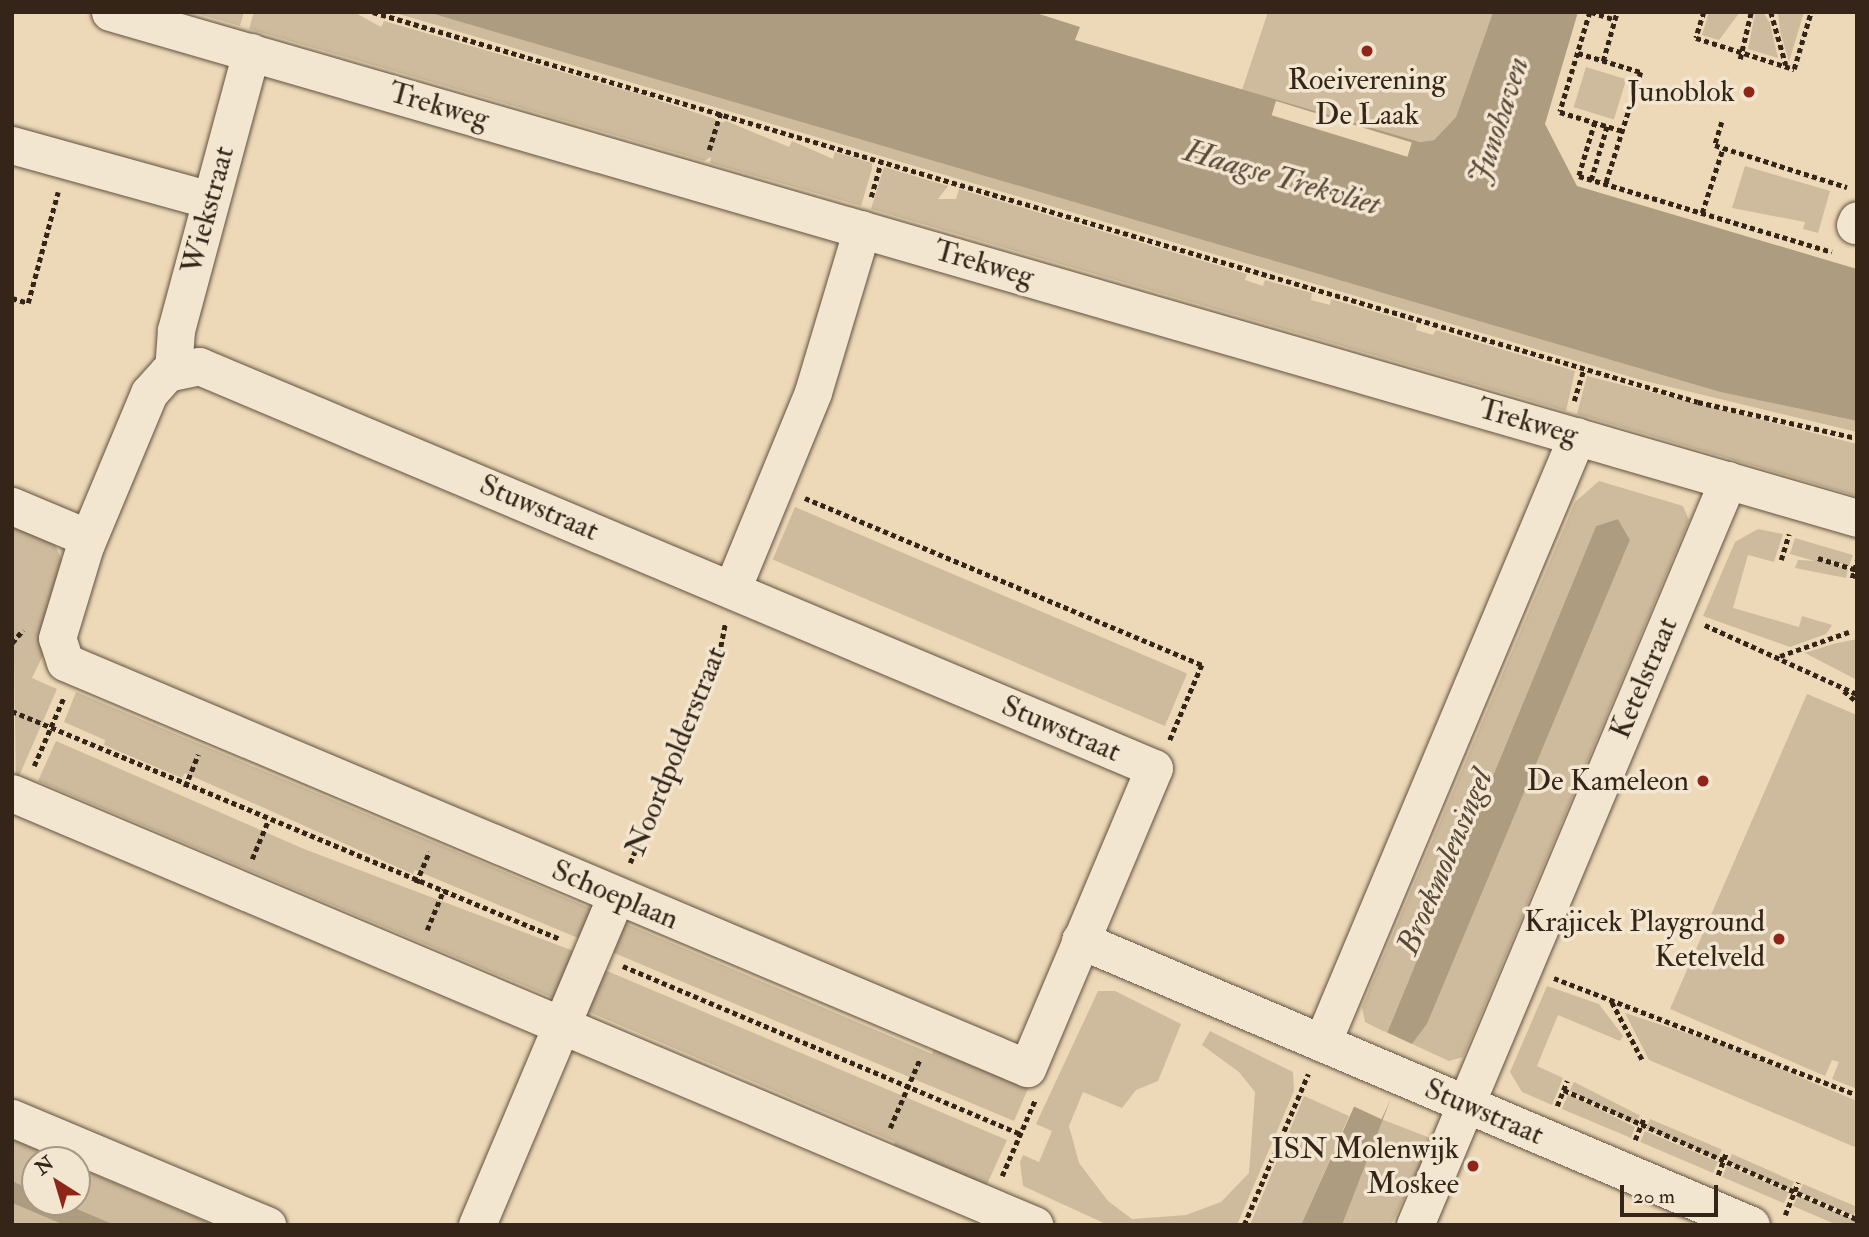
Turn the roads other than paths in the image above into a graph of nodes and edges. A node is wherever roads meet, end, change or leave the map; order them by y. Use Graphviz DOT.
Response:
graph roads {
  1 [pos="110,12"];
  2 [pos="251,52"];
  3 [pos="12,145"];
  4 [pos="210,200"];
  5 [pos="862,229"];
  6 [pos="173,370"];
  7 [pos="1577,436"];
  8 [pos="1728,480"];
  9 [pos="12,506"];
  10 [pos="1857,518"];
  11 [pos="88,538"];
  12 [pos="732,590"];
  13 [pos="17,794"];
  14 [pos="616,896"];
  15 [pos="1080,940"];
  16 [pos="562,1025"];
  17 [pos="1321,1043"];
  18 [pos="1465,1104"];
  19 [pos="12,1118"];
  20 [pos="267,1225"];
  21 [pos="477,1225"];
  22 [pos="1034,1225"];
  23 [pos="1415,1225"];
  24 [pos="1751,1225"];
  1 -- 2 [label="street, Trekweg"];
  2 -- 4 [label="street, Wiekstraat"];
  2 -- 5 [label="street, Trekweg"];
  3 -- 4 [label="street"];
  4 -- 6 [label="street, Wiekstraat"];
  5 -- 7 [label="street, Trekweg"];
  5 -- 12 [label="street"];
  6 -- 11 [label="street"];
  6 -- 12 [label="street, Stuwstraat"];
  7 -- 8 [label="street, Trekweg"];
  7 -- 17 [label="street"];
  8 -- 10 [label="street, Trekweg"];
  8 -- 18 [label="street, Ketelstraat"];
  9 -- 11 [label="street"];
  11 -- 14 [label="street, Schoeplaan"];
  12 -- 15 [label="street, Stuwstraat"];
  13 -- 16 [label="street"];
  14 -- 15 [label="street, Schoeplaan"];
  14 -- 16 [label="street"];
  15 -- 17 [label="street, Stuwstraat"];
  16 -- 21 [label="street"];
  16 -- 22 [label="street"];
  17 -- 18 [label="street, Stuwstraat"];
  18 -- 23 [label="street, Ketelstraat"];
  18 -- 24 [label="street, Stuwstraat"];
  19 -- 20 [label="street"];
}
